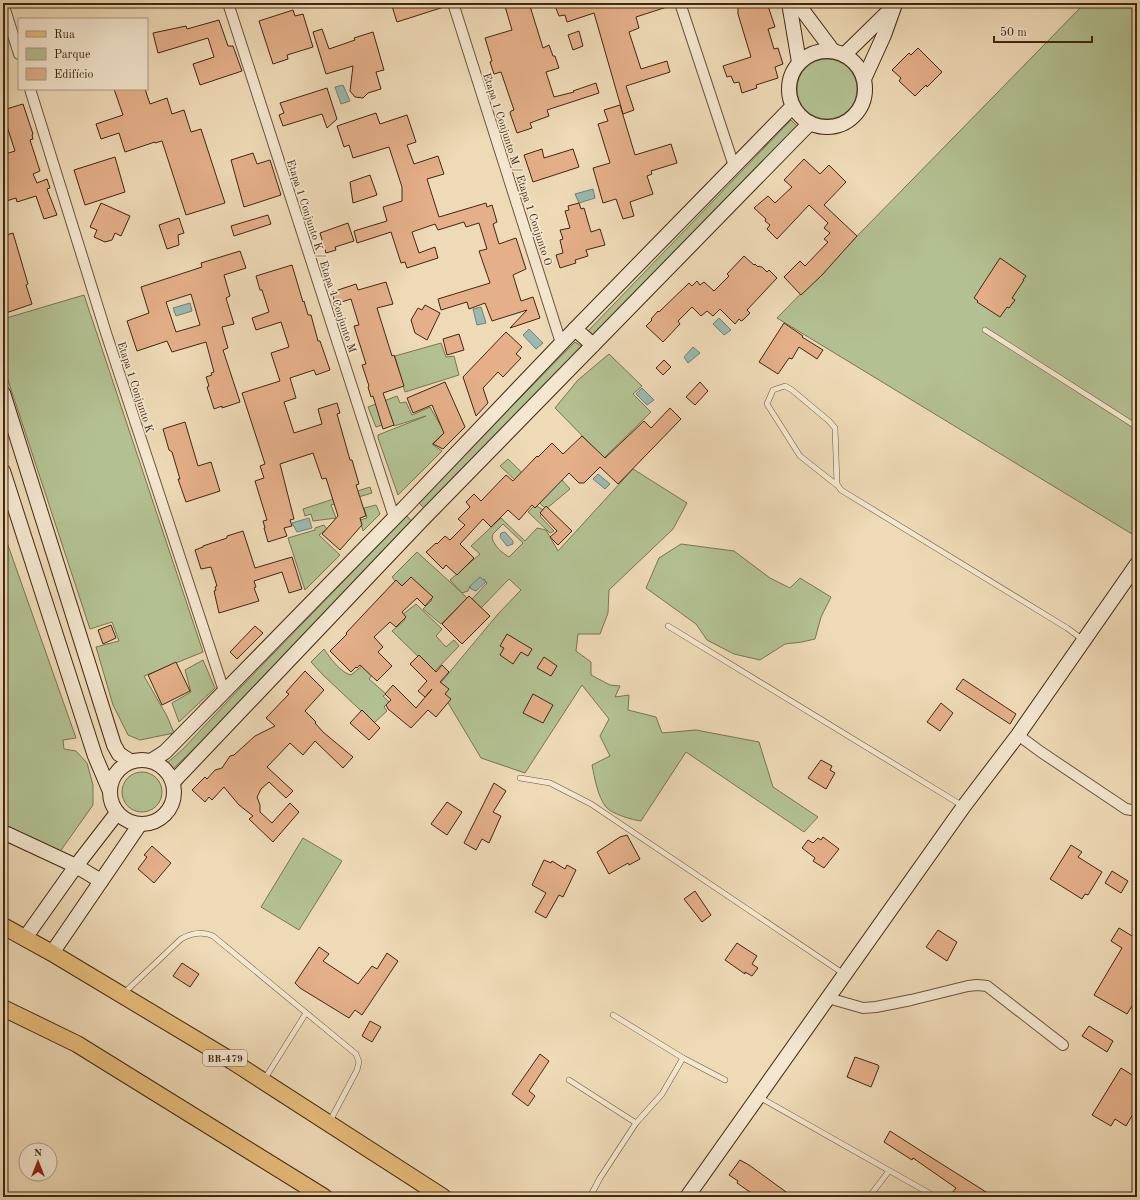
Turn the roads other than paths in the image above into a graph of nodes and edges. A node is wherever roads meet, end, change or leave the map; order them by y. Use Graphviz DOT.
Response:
graph roads {
  1 [pos="3,3"];
  2 [pos="228,3"];
  3 [pos="453,3"];
  4 [pos="680,3"];
  5 [pos="789,3"];
  6 [pos="797,3"];
  7 [pos="895,5"];
  8 [pos="18,51"];
  9 [pos="838,53"];
  10 [pos="799,62"];
  11 [pos="864,79"];
  12 [pos="30,90"];
  13 [pos="793,106"];
  14 [pos="810,123"];
  15 [pos="734,166"];
  16 [pos="575,329"];
  17 [pos="985,330"];
  18 [pos="561,343"];
  19 [pos="593,345"];
  20 [pos="3,393"];
  21 [pos="1137,427"];
  22 [pos="3,471"];
  23 [pos="838,486"];
  24 [pos="408,504"];
  25 [pos="394,517"];
  26 [pos="423,519"];
  27 [pos="1137,564"];
  28 [pos="668,626"];
  29 [pos="1083,640"];
  30 [pos="224,691"];
  31 [pos="1018,735"];
  32 [pos="130,761"];
  33 [pos="151,761"];
  34 [pos="520,778"];
  35 [pos="173,782"];
  36 [pos="109,789"];
  37 [pos="964,806"];
  38 [pos="1137,811"];
  39 [pos="117,813"];
  40 [pos="140,824"];
  41 [pos="3,832"];
  42 [pos="76,866"];
  43 [pos="101,881"];
  44 [pos="3,926"];
  45 [pos="25,938"];
  46 [pos="52,953"];
  47 [pos="845,975"];
  48 [pos="122,995"];
  49 [pos="828,998"];
  50 [pos="3,1008"];
  51 [pos="306,1012"];
  52 [pos="612,1015"];
  53 [pos="1063,1046"];
  54 [pos="683,1058"];
  55 [pos="569,1080"];
  56 [pos="726,1080"];
  57 [pos="263,1082"];
  58 [pos="758,1096"];
  59 [pos="636,1123"];
  60 [pos="329,1124"];
  61 [pos="889,1171"];
  62 [pos="324,1197"];
  63 [pos="443,1197"];
  64 [pos="590,1197"];
  65 [pos="687,1197"];
  66 [pos="869,1197"];
  67 [pos="936,1197"];
  1 -- 8 [label="street"];
  2 -- 25 [label="street, Etapa 1 Conjunto K / Etapa 1 Conjunto M"];
  3 -- 18 [label="street, Etapa 1 Conjunto M / Etapa 1 Conjunto O"];
  4 -- 15 [label="street"];
  5 -- 10 [label="street"];
  6 -- 9 [label="street"];
  7 -- 9 [label="street"];
  7 -- 11 [label="street"];
  9 -- 10 [label="street"];
  9 -- 11 [label="street"];
  10 -- 13 [label="street"];
  11 -- 14 [label="street"];
  12 -- 30 [label="street, Etapa 1 Conjunto K"];
  13 -- 14 [label="street"];
  13 -- 15 [label="street"];
  14 -- 19 [label="street"];
  15 -- 16 [label="street"];
  16 -- 18 [label="street"];
  16 -- 19 [label="street"];
  17 -- 21 [label="lane"];
  18 -- 24 [label="street"];
  19 -- 26 [label="street"];
  20 -- 32 [label="street"];
  22 -- 36 [label="street"];
  23 -- 23 [label="lane"];
  23 -- 29 [label="lane"];
  24 -- 25 [label="street"];
  24 -- 26 [label="street"];
  25 -- 30 [label="street"];
  26 -- 35 [label="street"];
  27 -- 29 [label="street"];
  28 -- 37 [label="lane"];
  29 -- 31 [label="street"];
  30 -- 33 [label="street"];
  31 -- 37 [label="street"];
  31 -- 38 [label="street"];
  32 -- 33 [label="street"];
  32 -- 36 [label="street"];
  33 -- 35 [label="street"];
  34 -- 47 [label="lane"];
  35 -- 40 [label="street"];
  36 -- 39 [label="street"];
  37 -- 47 [label="street"];
  39 -- 40 [label="street"];
  39 -- 42 [label="street"];
  40 -- 43 [label="street"];
  41 -- 42 [label="street"];
  42 -- 43 [label="street"];
  42 -- 45 [label="street"];
  43 -- 46 [label="street"];
  44 -- 45 [label="main road, BR-479"];
  45 -- 46 [label="main road, BR-479"];
  46 -- 48 [label="main road, BR-479"];
  47 -- 49 [label="street"];
  48 -- 51 [label="lane"];
  48 -- 57 [label="main road, BR-479"];
  49 -- 53 [label="street"];
  49 -- 58 [label="street"];
  50 -- 62 [label="main road"];
  51 -- 57 [label="lane"];
  51 -- 60 [label="lane"];
  52 -- 54 [label="lane"];
  54 -- 56 [label="lane"];
  54 -- 59 [label="lane"];
  55 -- 59 [label="lane"];
  57 -- 60 [label="main road, BR-479"];
  58 -- 61 [label="lane"];
  58 -- 65 [label="street"];
  59 -- 64 [label="lane"];
  60 -- 63 [label="main road, BR-479"];
  61 -- 66 [label="lane"];
  61 -- 67 [label="lane"];
}
